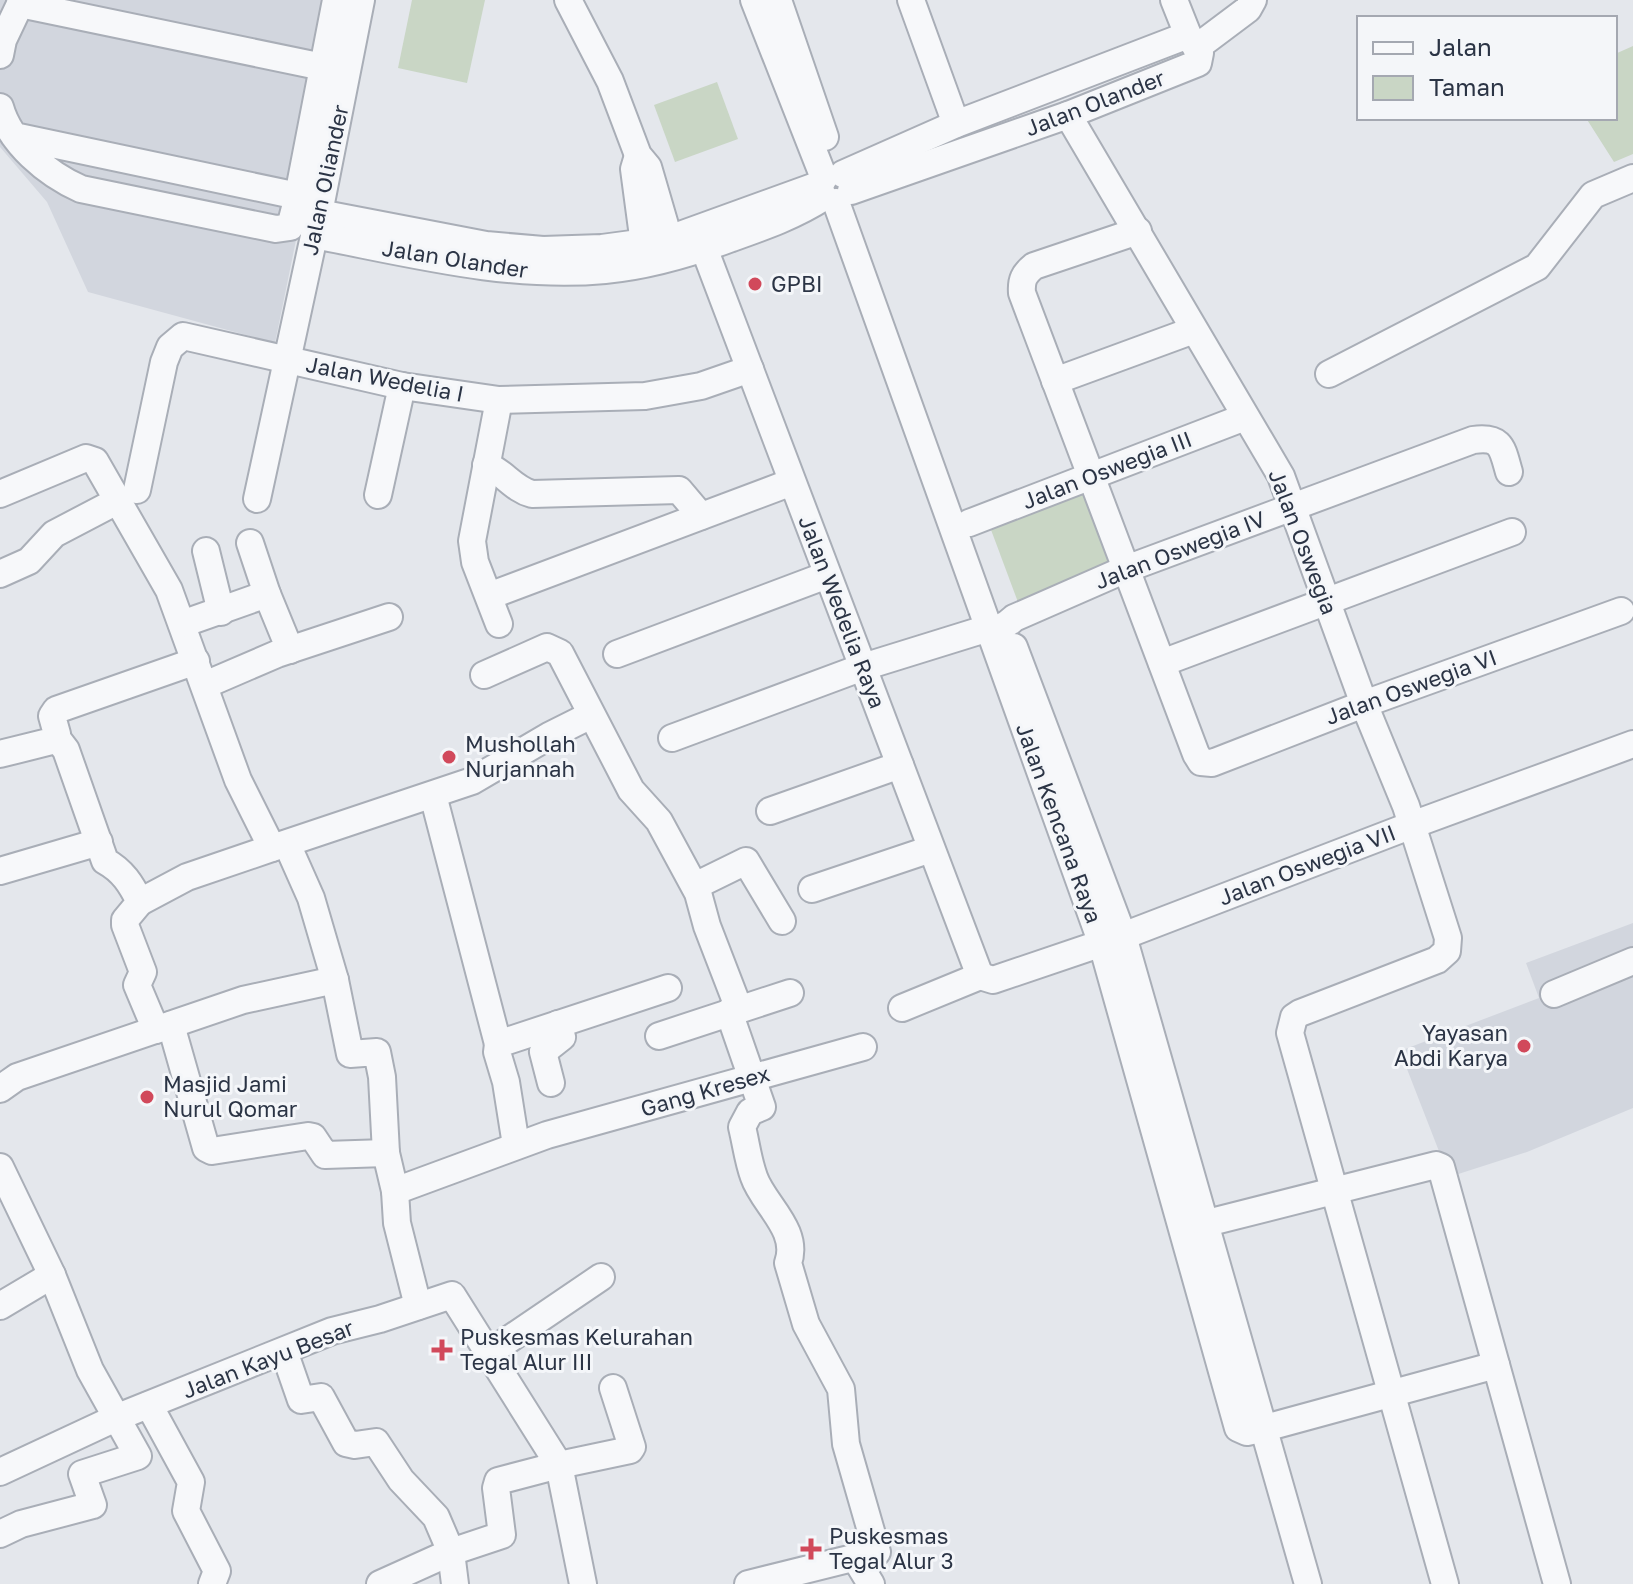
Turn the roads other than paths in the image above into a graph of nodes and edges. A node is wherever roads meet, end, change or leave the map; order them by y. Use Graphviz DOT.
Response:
graph roads {
  1 [pos="336,0"];
  2 [pos="361,0"];
  3 [pos="568,0"];
  4 [pos="754,0"];
  5 [pos="778,0"];
  6 [pos="1174,0"];
  7 [pos="1253,0"];
  8 [pos="915,1"];
  9 [pos="21,2"];
  10 [pos="1195,47"];
  11 [pos="0,55"];
  12 [pos="323,67"];
  13 [pos="0,107"];
  14 [pos="1068,115"];
  15 [pos="956,124"];
  16 [pos="14,136"];
  17 [pos="1633,178"];
  18 [pos="835,187"];
  19 [pos="298,196"];
  20 [pos="316,224"];
  21 [pos="1138,231"];
  22 [pos="656,242"];
  23 [pos="704,248"];
  24 [pos="1194,330"];
  25 [pos="286,359"];
  26 [pos="750,369"];
  27 [pos="1329,374"];
  28 [pos="1055,381"];
  29 [pos="402,386"];
  30 [pos="499,400"];
  31 [pos="1245,417"];
  32 [pos="486,465"];
  33 [pos="1509,472"];
  34 [pos="1091,476"];
  35 [pos="792,482"];
  36 [pos="0,494"];
  37 [pos="378,495"];
  38 [pos="257,499"];
  39 [pos="127,502"];
  40 [pos="1292,507"];
  41 [pos="701,516"];
  42 [pos="969,523"];
  43 [pos="1512,532"];
  44 [pos="250,543"];
  45 [pos="206,551"];
  46 [pos="1126,569"];
  47 [pos="0,574"];
  48 [pos="827,575"];
  49 [pos="267,594"];
  50 [pos="489,596"];
  51 [pos="1326,600"];
  52 [pos="1621,611"];
  53 [pos="221,612"];
  54 [pos="389,617"];
  55 [pos="182,624"];
  56 [pos="499,624"];
  57 [pos="996,624"];
  58 [pos="290,650"];
  59 [pos="617,654"];
  60 [pos="1162,663"];
  61 [pos="863,667"];
  62 [pos="200,673"];
  63 [pos="484,675"];
  64 [pos="1364,704"];
  65 [pos="591,715"];
  66 [pos="56,737"];
  67 [pos="672,738"];
  68 [pos="1633,744"];
  69 [pos="0,754"];
  70 [pos="900,765"];
  71 [pos="433,795"];
  72 [pos="770,811"];
  73 [pos="1412,825"];
  74 [pos="99,842"];
  75 [pos="279,846"];
  76 [pos="931,849"];
  77 [pos="0,871"];
  78 [pos="695,886"];
  79 [pos="812,889"];
  80 [pos="140,902"];
  81 [pos="782,921"];
  82 [pos="1113,940"];
  83 [pos="1633,961"];
  84 [pos="980,976"];
  85 [pos="335,980"];
  86 [pos="668,988"];
  87 [pos="790,993"];
  88 [pos="1554,994"];
  89 [pos="902,1008"];
  90 [pos="734,1011"];
  91 [pos="558,1024"];
  92 [pos="163,1027"];
  93 [pos="659,1036"];
  94 [pos="498,1044"];
  95 [pos="863,1047"];
  96 [pos="751,1078"];
  97 [pos="551,1083"];
  98 [pos="0,1089"];
  99 [pos="516,1145"];
  100 [pos="386,1153"];
  101 [pos="0,1167"];
  102 [pos="1335,1190"];
  103 [pos="395,1191"];
  104 [pos="1207,1223"];
  105 [pos="52,1275"];
  106 [pos="601,1277"];
  107 [pos="0,1306"];
  108 [pos="418,1306"];
  109 [pos="284,1351"];
  110 [pos="489,1353"];
  111 [pos="1496,1365"];
  112 [pos="613,1388"];
  113 [pos="1392,1393"];
  114 [pos="149,1405"];
  115 [pos="118,1417"];
  116 [pos="1265,1428"];
  117 [pos="559,1465"];
  118 [pos="0,1472"];
  119 [pos="0,1534"];
  120 [pos="451,1552"];
  121 [pos="866,1555"];
  122 [pos="1549,1582"];
  123 [pos="212,1584"];
  124 [pos="380,1584"];
  125 [pos="455,1584"];
  126 [pos="583,1584"];
  127 [pos="748,1584"];
  128 [pos="871,1584"];
  129 [pos="1308,1584"];
  130 [pos="1445,1584"];
  1 -- 12 [label="street"];
  2 -- 20 [label="street, Jalan Oliander"];
  3 -- 22 [label="street"];
  4 -- 18 [label="street, Jalan Kencana Raya"];
  5 -- 18 [label="street, Jalan Kencana Raya"];
  6 -- 10 [label="street"];
  7 -- 10 [label="street"];
  8 -- 15 [label="street"];
  9 -- 11 [label="street"];
  9 -- 12 [label="street"];
  10 -- 14 [label="street, Jalan Olander"];
  10 -- 15 [label="street, Jalan Olander"];
  12 -- 19 [label="street"];
  13 -- 16 [label="street"];
  14 -- 18 [label="street, Jalan Olander"];
  14 -- 21 [label="street, Jalan Oswegia"];
  15 -- 18 [label="street, Jalan Olander"];
  16 -- 19 [label="street"];
  16 -- 19 [label="street"];
  17 -- 27 [label="street"];
  18 -- 22 [label="street, Jalan Olander"];
  18 -- 23 [label="street, Jalan Olander"];
  18 -- 42 [label="street, Jalan Kencana Raya"];
  18 -- 57 [label="street, Jalan Kencana Raya"];
  20 -- 22 [label="street, Jalan Olander"];
  20 -- 23 [label="street, Jalan Olander"];
  20 -- 25 [label="street, Jalan Oliander"];
  21 -- 24 [label="street, Jalan Oswegia"];
  21 -- 28 [label="street"];
  23 -- 26 [label="street, Jalan Wedelia Raya"];
  24 -- 28 [label="street"];
  24 -- 31 [label="street, Jalan Oswegia"];
  25 -- 29 [label="street, Jalan Wedelia I"];
  25 -- 38 [label="street, Jalan Oliander"];
  25 -- 39 [label="street, Jalan Wedelia I"];
  26 -- 30 [label="street, Jalan Wedelia I"];
  26 -- 35 [label="street, Jalan Wedelia Raya"];
  28 -- 34 [label="street"];
  29 -- 30 [label="street, Jalan Wedelia I"];
  29 -- 37 [label="street"];
  30 -- 32 [label="street"];
  31 -- 34 [label="street, Jalan Oswegia III"];
  31 -- 40 [label="street, Jalan Oswegia"];
  32 -- 41 [label="street"];
  32 -- 50 [label="street"];
  33 -- 40 [label="street, Jalan Oswegia IV"];
  34 -- 42 [label="street, Jalan Oswegia III"];
  34 -- 46 [label="street"];
  35 -- 41 [label="street"];
  35 -- 48 [label="street, Jalan Wedelia Raya"];
  36 -- 39 [label="street"];
  39 -- 47 [label="street"];
  39 -- 55 [label="street"];
  40 -- 46 [label="street, Jalan Oswegia IV"];
  40 -- 51 [label="street, Jalan Oswegia"];
  41 -- 50 [label="street"];
  42 -- 57 [label="street, Jalan Kencana Raya"];
  43 -- 51 [label="street"];
  44 -- 49 [label="street"];
  45 -- 53 [label="street"];
  46 -- 57 [label="street, Jalan Oswegia IV"];
  46 -- 60 [label="street"];
  48 -- 59 [label="street"];
  48 -- 61 [label="street, Jalan Wedelia Raya"];
  49 -- 53 [label="street"];
  49 -- 58 [label="street"];
  50 -- 56 [label="street"];
  51 -- 60 [label="street"];
  51 -- 64 [label="street, Jalan Oswegia"];
  52 -- 64 [label="street, Jalan Oswegia VI"];
  53 -- 55 [label="street"];
  54 -- 58 [label="street"];
  55 -- 62 [label="street"];
  57 -- 61 [label="street, Jalan Oswegia IV"];
  57 -- 82 [label="street, Jalan Kencana Raya"];
  58 -- 62 [label="street"];
  60 -- 64 [label="street, Jalan Oswegia VI"];
  61 -- 67 [label="street, Jalan Oswegia IV"];
  61 -- 70 [label="street, Jalan Wedelia Raya"];
  62 -- 66 [label="street"];
  62 -- 75 [label="street"];
  63 -- 65 [label="street"];
  64 -- 73 [label="street, Jalan Oswegia"];
  65 -- 71 [label="street"];
  65 -- 78 [label="street"];
  66 -- 69 [label="street"];
  66 -- 74 [label="street"];
  68 -- 73 [label="street, Jalan Oswegia VII"];
  70 -- 72 [label="street"];
  70 -- 76 [label="street, Jalan Wedelia Raya"];
  71 -- 75 [label="street"];
  71 -- 94 [label="street"];
  73 -- 82 [label="street, Jalan Oswegia VII"];
  73 -- 102 [label="street, Jalan Oswegia"];
  74 -- 77 [label="street"];
  74 -- 80 [label="street"];
  75 -- 80 [label="street"];
  75 -- 85 [label="street"];
  76 -- 79 [label="street"];
  76 -- 84 [label="street, Jalan Wedelia Raya"];
  78 -- 81 [label="street"];
  78 -- 90 [label="street"];
  80 -- 92 [label="street"];
  82 -- 84 [label="street, Jalan Oswegia VII"];
  82 -- 104 [label="street, Jalan Kencana Raya"];
  82 -- 116 [label="street, Jalan Kencana Raya"];
  83 -- 88 [label="street"];
  84 -- 89 [label="street, Jalan Oswegia VII"];
  85 -- 92 [label="street"];
  85 -- 100 [label="street"];
  86 -- 91 [label="street"];
  87 -- 90 [label="street"];
  90 -- 93 [label="street"];
  90 -- 96 [label="street"];
  91 -- 94 [label="street"];
  91 -- 97 [label="street"];
  92 -- 98 [label="street"];
  92 -- 100 [label="street"];
  94 -- 99 [label="street"];
  95 -- 96 [label="street, Gang Kresex"];
  96 -- 99 [label="street, Gang Kresex"];
  96 -- 121 [label="street"];
  99 -- 103 [label="street"];
  100 -- 103 [label="street"];
  101 -- 105 [label="street"];
  102 -- 104 [label="street"];
  102 -- 111 [label="street"];
  102 -- 113 [label="street"];
  103 -- 108 [label="street"];
  104 -- 116 [label="street, Jalan Kencana Raya"];
  105 -- 107 [label="street"];
  105 -- 115 [label="street"];
  106 -- 110 [label="street"];
  108 -- 109 [label="street, Jalan Kayu Besar"];
  108 -- 110 [label="street, Jalan Kayu Besar"];
  109 -- 114 [label="street, Jalan Kayu Besar"];
  109 -- 120 [label="street"];
  110 -- 117 [label="street"];
  111 -- 113 [label="street"];
  111 -- 122 [label="street"];
  112 -- 117 [label="street"];
  113 -- 116 [label="street"];
  113 -- 130 [label="street"];
  114 -- 115 [label="street, Jalan Kayu Besar"];
  114 -- 123 [label="street"];
  115 -- 118 [label="street, Jalan Kayu Besar"];
  115 -- 119 [label="street"];
  116 -- 129 [label="street, Jalan Kencana Raya"];
  117 -- 120 [label="street"];
  117 -- 126 [label="street"];
  120 -- 124 [label="street"];
  120 -- 125 [label="street"];
  121 -- 127 [label="street"];
  121 -- 128 [label="street"];
}
